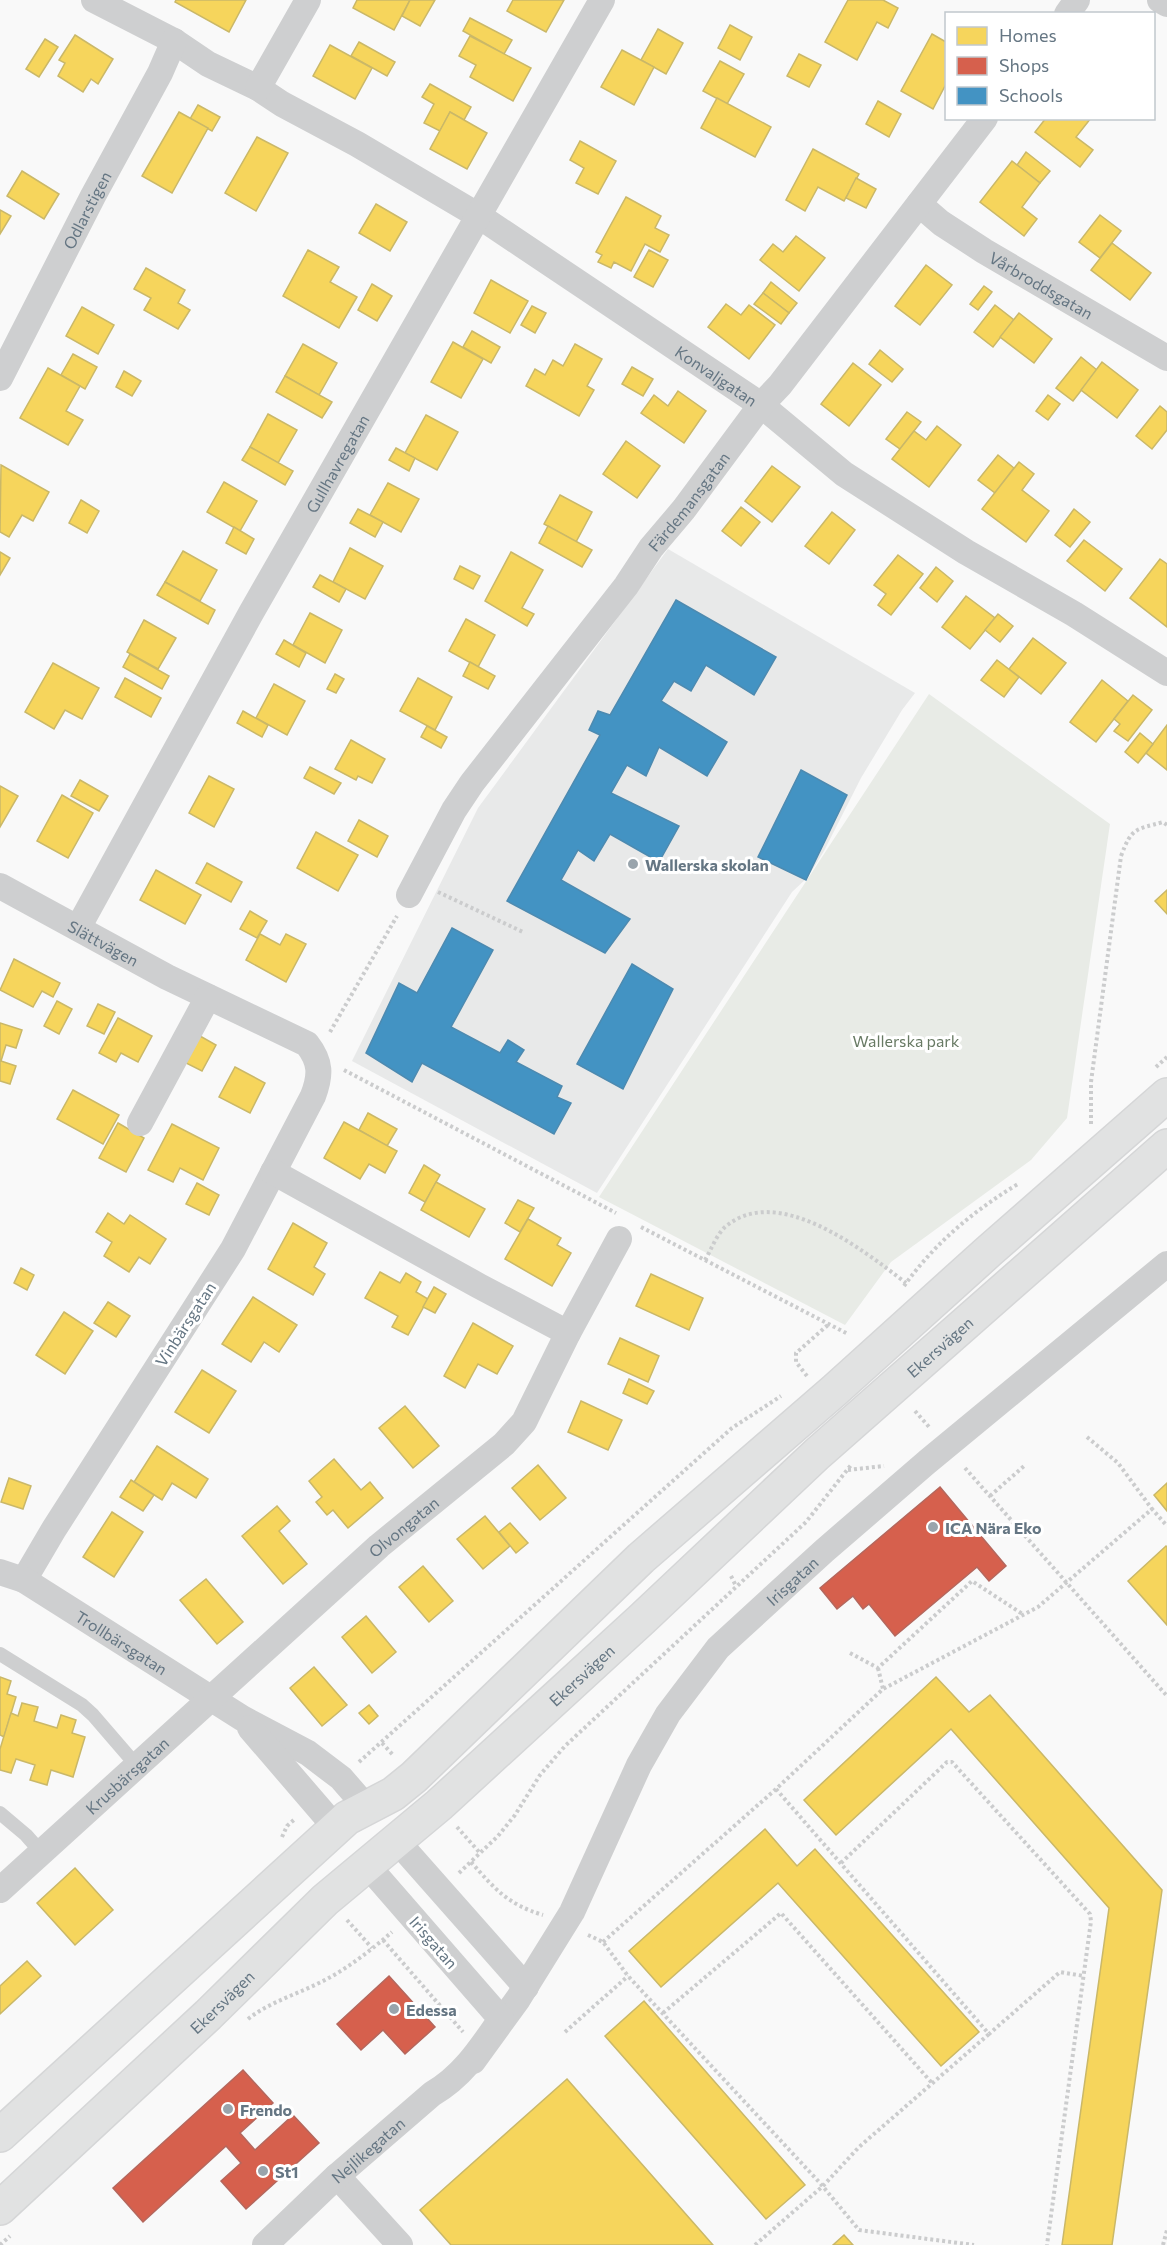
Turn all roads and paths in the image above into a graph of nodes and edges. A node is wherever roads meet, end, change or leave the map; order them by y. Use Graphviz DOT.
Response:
graph roads {
  1 [pos="94,0"];
  2 [pos="308,0"];
  3 [pos="602,0"];
  4 [pos="1160,0"];
  5 [pos="1167,4"];
  6 [pos="174,41"];
  7 [pos="258,88"];
  8 [pos="983,120"];
  9 [pos="919,204"];
  10 [pos="479,216"];
  11 [pos="1167,358"];
  12 [pos="0,378"];
  13 [pos="761,405"];
  14 [pos="1167,673"];
  15 [pos="1167,825"];
  16 [pos="0,886"];
  17 [pos="412,888"];
  18 [pos="78,928"];
  19 [pos="523,932"];
  20 [pos="208,997"];
  21 [pos="317,1056"];
  22 [pos="1167,1095"];
  23 [pos="140,1123"];
  24 [pos="1091,1124"];
  25 [pos="1167,1146"];
  26 [pos="273,1172"];
  27 [pos="625,1226"];
  28 [pos="705,1260"];
  29 [pos="1167,1264"];
  30 [pos="906,1283"];
  31 [pos="829,1324"];
  32 [pos="568,1333"];
  33 [pos="848,1334"];
  34 [pos="815,1373"];
  35 [pos="809,1377"];
  36 [pos="799,1384"];
  37 [pos="789,1390"];
  38 [pos="915,1411"];
  39 [pos="936,1435"];
  40 [pos="1087,1437"];
  41 [pos="857,1457"];
  42 [pos="891,1465"];
  43 [pos="1024,1467"];
  44 [pos="965,1468"];
  45 [pos="848,1470"];
  46 [pos="990,1496"];
  47 [pos="814,1503"];
  48 [pos="822,1503"];
  49 [pos="1152,1509"];
  50 [pos="1167,1526"];
  51 [pos="12,1576"];
  52 [pos="731,1576"];
  53 [pos="1068,1583"];
  54 [pos="736,1586"];
  55 [pos="1024,1615"];
  56 [pos="850,1653"];
  57 [pos="0,1654"];
  58 [pos="878,1668"];
  59 [pos="883,1689"];
  60 [pos="1167,1695"];
  61 [pos="211,1699"];
  62 [pos="242,1718"];
  63 [pos="137,1766"];
  64 [pos="351,1769"];
  65 [pos="776,1789"];
  66 [pos="367,1808"];
  67 [pos="0,1813"];
  68 [pos="451,1820"];
  69 [pos="336,1828"];
  70 [pos="397,1841"];
  71 [pos="41,1852"];
  72 [pos="480,1853"];
  73 [pos="471,1862"];
  74 [pos="841,1863"];
  75 [pos="367,1865"];
  76 [pos="456,1876"];
  77 [pos="0,1890"];
  78 [pos="565,1923"];
  79 [pos="397,1927"];
  80 [pos="383,1940"];
  81 [pos="628,1976"];
  82 [pos="1084,1976"];
  83 [pos="522,1993"];
  84 [pos="663,2013"];
  85 [pos="501,2019"];
  86 [pos="241,2025"];
  87 [pos="565,2032"];
  88 [pos="989,2034"];
  89 [pos="476,2056"];
  90 [pos="932,2083"];
  91 [pos="0,2135"];
  92 [pos="337,2176"];
  93 [pos="823,2186"];
  94 [pos="9,2219"];
  95 [pos="1167,2230"];
  96 [pos="938,2240"];
  97 [pos="0,2245"];
  98 [pos="265,2245"];
  99 [pos="400,2245"];
  100 [pos="755,2245"];
  101 [pos="935,2245"];
  102 [pos="974,2245"];
  103 [pos="1047,2245"];
  104 [pos="1163,2245"];
  1 -- 6 [label="street"];
  2 -- 7 [label="street"];
  3 -- 10 [label="street, Gullhavregatan"];
  4 -- 5 [label="street"];
  6 -- 7 [label="street, Konvaljgatan"];
  6 -- 12 [label="street, Odlarstigen"];
  7 -- 10 [label="street, Konvaljgatan"];
  8 -- 9 [label="street, Färdemansgatan"];
  9 -- 11 [label="street, Vårbroddsgatan"];
  9 -- 13 [label="street, Färdemansgatan"];
  10 -- 13 [label="street, Konvaljgatan"];
  10 -- 18 [label="street, Gullhavregatan"];
  13 -- 14 [label="street, Konvaljgatan"];
  13 -- 17 [label="street, Färdemansgatan"];
  15 -- 24 [label="path"];
  16 -- 18 [label="street, Slättvägen"];
  17 -- 19 [label="path"];
  17 -- 21 [label="path"];
  18 -- 20 [label="street, Slättvägen"];
  20 -- 21 [label="street, Slättvägen"];
  20 -- 23 [label="street"];
  21 -- 26 [label="street, Vinbärsgatan"];
  21 -- 27 [label="path"];
  22 -- 66 [label="main road"];
  25 -- 70 [label="main road, Ekersvägen"];
  26 -- 32 [label="street"];
  26 -- 51 [label="street, Vinbärsgatan"];
  27 -- 28 [label="path"];
  27 -- 32 [label="street, Olvongatan"];
  28 -- 30 [label="path"];
  28 -- 31 [label="path"];
  29 -- 78 [label="street, Irisgatan"];
  31 -- 33 [label="path"];
  31 -- 35 [label="path"];
  32 -- 61 [label="street, Olvongatan"];
  34 -- 35 [label="path"];
  35 -- 36 [label="path"];
  37 -- 64 [label="path"];
  38 -- 39 [label="path"];
  40 -- 49 [label="path"];
  41 -- 45 [label="path"];
  42 -- 45 [label="path"];
  43 -- 46 [label="path"];
  44 -- 46 [label="path"];
  45 -- 48 [label="path"];
  46 -- 53 [label="path"];
  47 -- 48 [label="path"];
  48 -- 54 [label="path"];
  49 -- 50 [label="path"];
  49 -- 53 [label="path"];
  51 -- 61 [label="street, Trollbärsgatan"];
  52 -- 54 [label="path"];
  53 -- 55 [label="path"];
  53 -- 60 [label="path"];
  54 -- 72 [label="path"];
  55 -- 58 [label="path"];
  55 -- 59 [label="path"];
  56 -- 58 [label="path"];
  57 -- 63 [label="lane"];
  58 -- 59 [label="path"];
  59 -- 65 [label="path"];
  61 -- 62 [label="street, Trollbärsgatan"];
  61 -- 63 [label="street, Krusbärsgatan"];
  62 -- 66 [label="street, Trollbärsgatan"];
  62 -- 69 [label="street, Trollbärsgatan"];
  63 -- 71 [label="street, Krusbärsgatan"];
  65 -- 74 [label="path"];
  65 -- 81 [label="path"];
  66 -- 69 [label="main road"];
  66 -- 70 [label="main road"];
  67 -- 71 [label="lane"];
  68 -- 72 [label="path"];
  69 -- 75 [label="main road"];
  69 -- 91 [label="main road"];
  70 -- 75 [label="main road, Ekersvägen"];
  70 -- 83 [label="street"];
  71 -- 77 [label="street, Krusbärsgatan"];
  72 -- 73 [label="path"];
  73 -- 76 [label="path"];
  73 -- 78 [label="path"];
  74 -- 82 [label="path"];
  74 -- 88 [label="path"];
  75 -- 85 [label="street, Irisgatan"];
  75 -- 94 [label="main road, Ekersvägen"];
  78 -- 83 [label="street, Irisgatan"];
  79 -- 80 [label="path"];
  80 -- 86 [label="path"];
  80 -- 89 [label="path"];
  81 -- 84 [label="path"];
  81 -- 87 [label="path"];
  82 -- 88 [label="path"];
  82 -- 103 [label="path"];
  83 -- 89 [label="street, Nejlikegatan"];
  84 -- 90 [label="path"];
  84 -- 93 [label="path"];
  85 -- 89 [label="street, Nejlikegatan"];
  88 -- 90 [label="path"];
  89 -- 92 [label="street, Nejlikegatan"];
  90 -- 93 [label="path"];
  92 -- 98 [label="street, Nejlikegatan"];
  92 -- 99 [label="street"];
  93 -- 96 [label="path"];
  93 -- 100 [label="path"];
  94 -- 97 [label="path"];
  95 -- 104 [label="path"];
  96 -- 101 [label="path"];
  96 -- 102 [label="path"];
}
